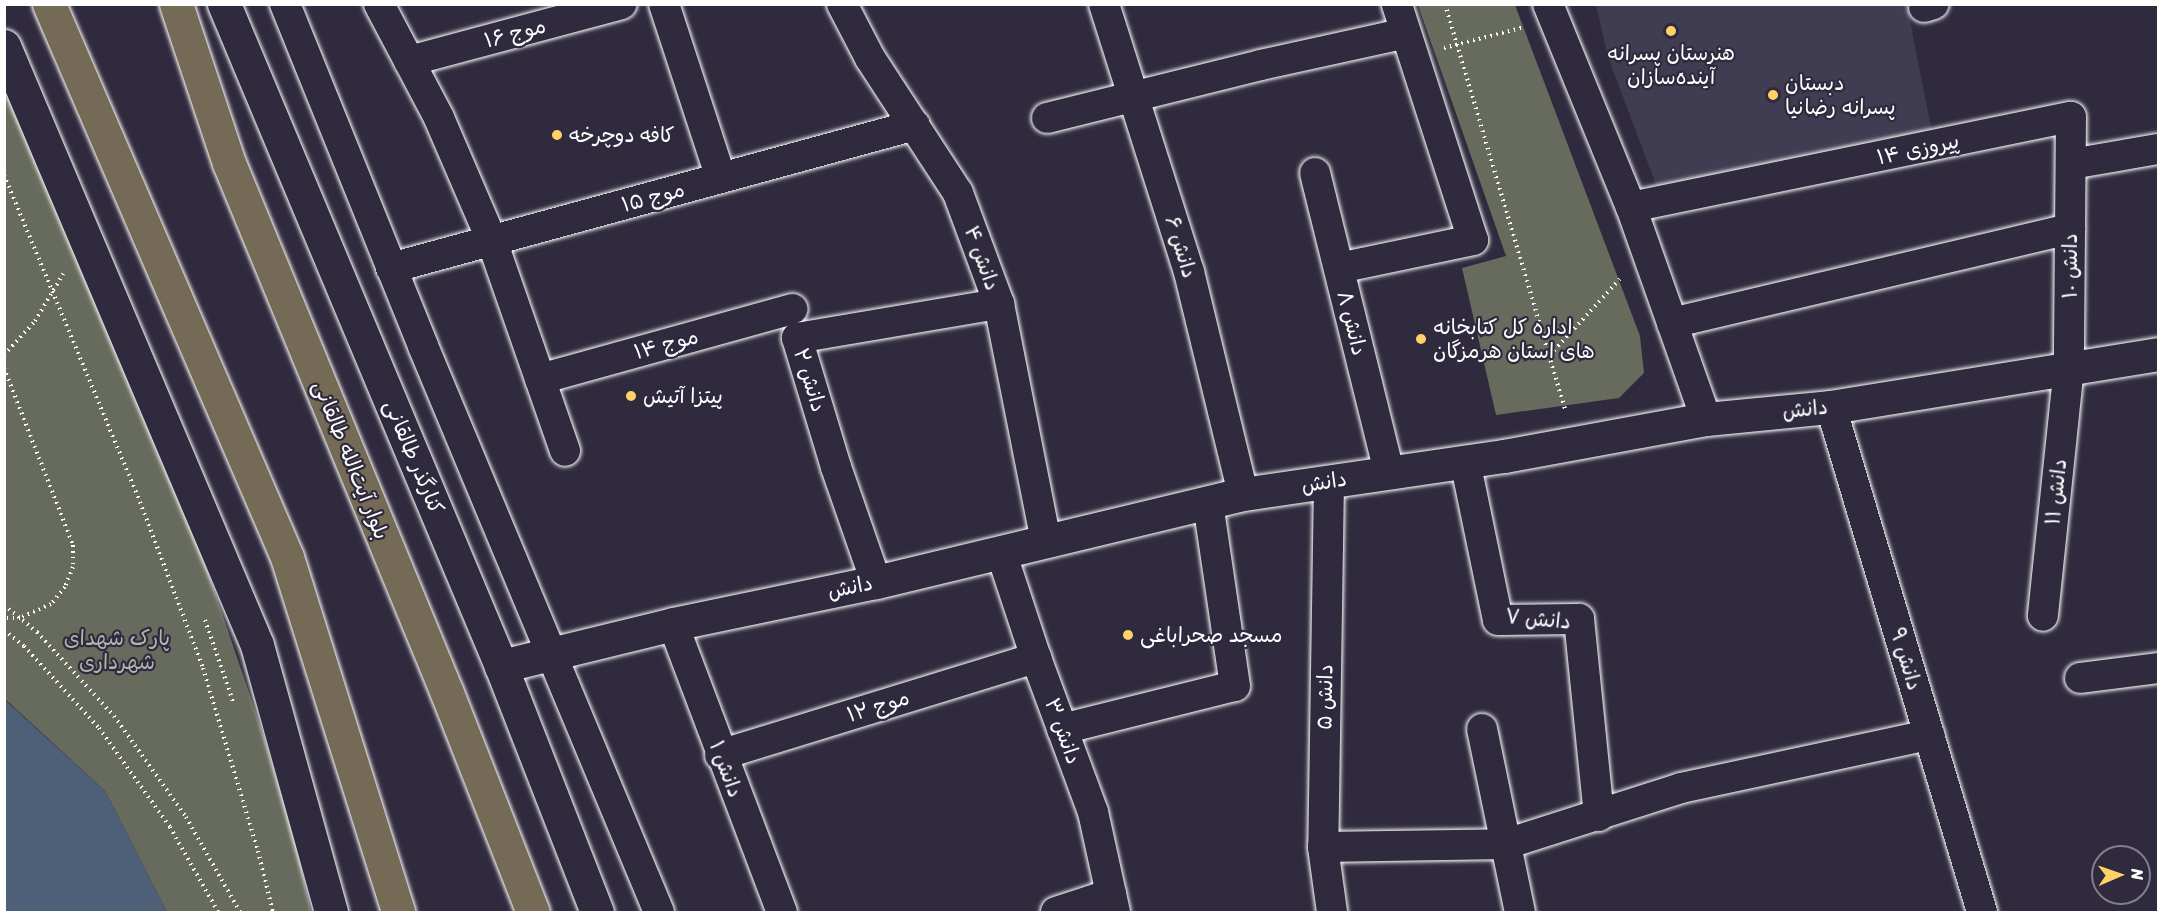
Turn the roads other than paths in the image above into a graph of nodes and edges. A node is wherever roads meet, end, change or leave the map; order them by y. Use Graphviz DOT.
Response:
graph roads {
  1 [pos="49,4"];
  2 [pos="176,4"];
  3 [pos="224,4"];
  4 [pos="285,4"];
  5 [pos="379,4"];
  6 [pos="621,4"];
  7 [pos="664,4"];
  8 [pos="842,4"];
  9 [pos="1104,4"];
  10 [pos="1397,4"];
  11 [pos="1551,12"];
  12 [pos="1410,44"];
  13 [pos="4,46"];
  14 [pos="409,61"];
  15 [pos="1133,96"];
  16 [pos="1047,118"];
  17 [pos="915,125"];
  18 [pos="2158,149"];
  19 [pos="2071,164"];
  20 [pos="1315,173"];
  21 [pos="721,178"];
  22 [pos="1631,207"];
  23 [pos="2070,228"];
  24 [pos="492,241"];
  25 [pos="391,268"];
  26 [pos="1339,268"];
  27 [pos="999,304"];
  28 [pos="792,309"];
  29 [pos="1672,323"];
  30 [pos="2158,354"];
  31 [pos="2069,368"];
  32 [pos="540,379"];
  33 [pos="1831,406"];
  34 [pos="1706,420"];
  35 [pos="565,451"];
  36 [pos="1465,461"];
  37 [pos="1389,472"];
  38 [pos="1329,482"];
  39 [pos="1243,494"];
  40 [pos="1208,502"];
  41 [pos="1046,542"];
  42 [pos="1000,552"];
  43 [pos="876,582"];
  44 [pos="2043,616"];
  45 [pos="673,624"];
  46 [pos="550,653"];
  47 [pos="1036,658"];
  48 [pos="501,666"];
  49 [pos="2158,668"];
  50 [pos="2080,678"];
  51 [pos="1062,729"];
  52 [pos="1482,729"];
  53 [pos="1929,735"];
  54 [pos="720,755"];
  55 [pos="1599,816"];
  56 [pos="1506,844"];
  57 [pos="1323,847"];
  58 [pos="1113,903"];
  59 [pos="331,912"];
  60 [pos="398,912"];
  61 [pos="533,912"];
  62 [pos="597,912"];
  63 [pos="659,912"];
  64 [pos="782,912"];
  65 [pos="1056,912"];
  66 [pos="1332,912"];
  67 [pos="1520,912"];
  68 [pos="1982,912"];
  1 -- 60 [label="main road"];
  2 -- 61 [label="main road, بلوار آیت‌الله طالقانی"];
  3 -- 48 [label="street, کنارگذر طالقانی"];
  4 -- 25 [label="street"];
  5 -- 14 [label="street"];
  6 -- 14 [label="street, موج ۱۶"];
  7 -- 21 [label="street"];
  8 -- 17 [label="street, دانش ۴"];
  9 -- 15 [label="street, دانش ۶"];
  10 -- 12 [label="street"];
  11 -- 22 [label="street"];
  12 -- 15 [label="street"];
  12 -- 26 [label="street"];
  13 -- 59 [label="street"];
  14 -- 24 [label="street"];
  15 -- 16 [label="street"];
  15 -- 39 [label="street, دانش ۶"];
  17 -- 21 [label="street, موج ۱۵"];
  17 -- 27 [label="street, دانش ۴"];
  18 -- 19 [label="street"];
  19 -- 22 [label="street, پیروزی ۱۴"];
  19 -- 23 [label="street, دانش ۱۰"];
  20 -- 26 [label="street, دانش ۸"];
  21 -- 24 [label="street, موج ۱۵"];
  22 -- 29 [label="street"];
  23 -- 29 [label="street"];
  23 -- 31 [label="street, دانش ۱۰"];
  24 -- 25 [label="street, موج ۱۵"];
  24 -- 32 [label="street"];
  25 -- 46 [label="street"];
  26 -- 37 [label="street, دانش ۸"];
  27 -- 41 [label="street, دانش ۴"];
  27 -- 43 [label="street, دانش ۲"];
  28 -- 32 [label="street, موج ۱۴"];
  29 -- 34 [label="street"];
  30 -- 31 [label="street, دانش"];
  31 -- 33 [label="street, دانش"];
  31 -- 44 [label="street, دانش ۱۱"];
  32 -- 35 [label="street"];
  33 -- 34 [label="street, دانش"];
  33 -- 53 [label="street, دانش ۹"];
  34 -- 36 [label="street, دانش"];
  36 -- 37 [label="street, دانش"];
  36 -- 55 [label="street, دانش ۷"];
  37 -- 38 [label="street, دانش"];
  38 -- 39 [label="street, دانش"];
  38 -- 57 [label="street, دانش ۵"];
  39 -- 40 [label="street, دانش"];
  40 -- 41 [label="street, دانش"];
  40 -- 51 [label="street"];
  41 -- 42 [label="street, دانش"];
  42 -- 43 [label="street, دانش"];
  42 -- 47 [label="street, دانش ۳"];
  43 -- 45 [label="street, دانش"];
  45 -- 46 [label="street, دانش"];
  45 -- 54 [label="street, دانش ۱"];
  46 -- 48 [label="street, دانش"];
  46 -- 63 [label="street"];
  47 -- 51 [label="street, دانش ۳"];
  47 -- 54 [label="street, موج ۱۲"];
  48 -- 62 [label="street, کنارگذر طالقانی"];
  49 -- 50 [label="street"];
  51 -- 58 [label="street, دانش ۳"];
  52 -- 56 [label="street"];
  53 -- 55 [label="street"];
  53 -- 68 [label="street, دانش ۹"];
  54 -- 64 [label="street, دانش ۱"];
  55 -- 56 [label="street"];
  56 -- 57 [label="street"];
  56 -- 67 [label="street"];
  57 -- 66 [label="street, دانش ۵"];
  58 -- 65 [label="street"];
}
